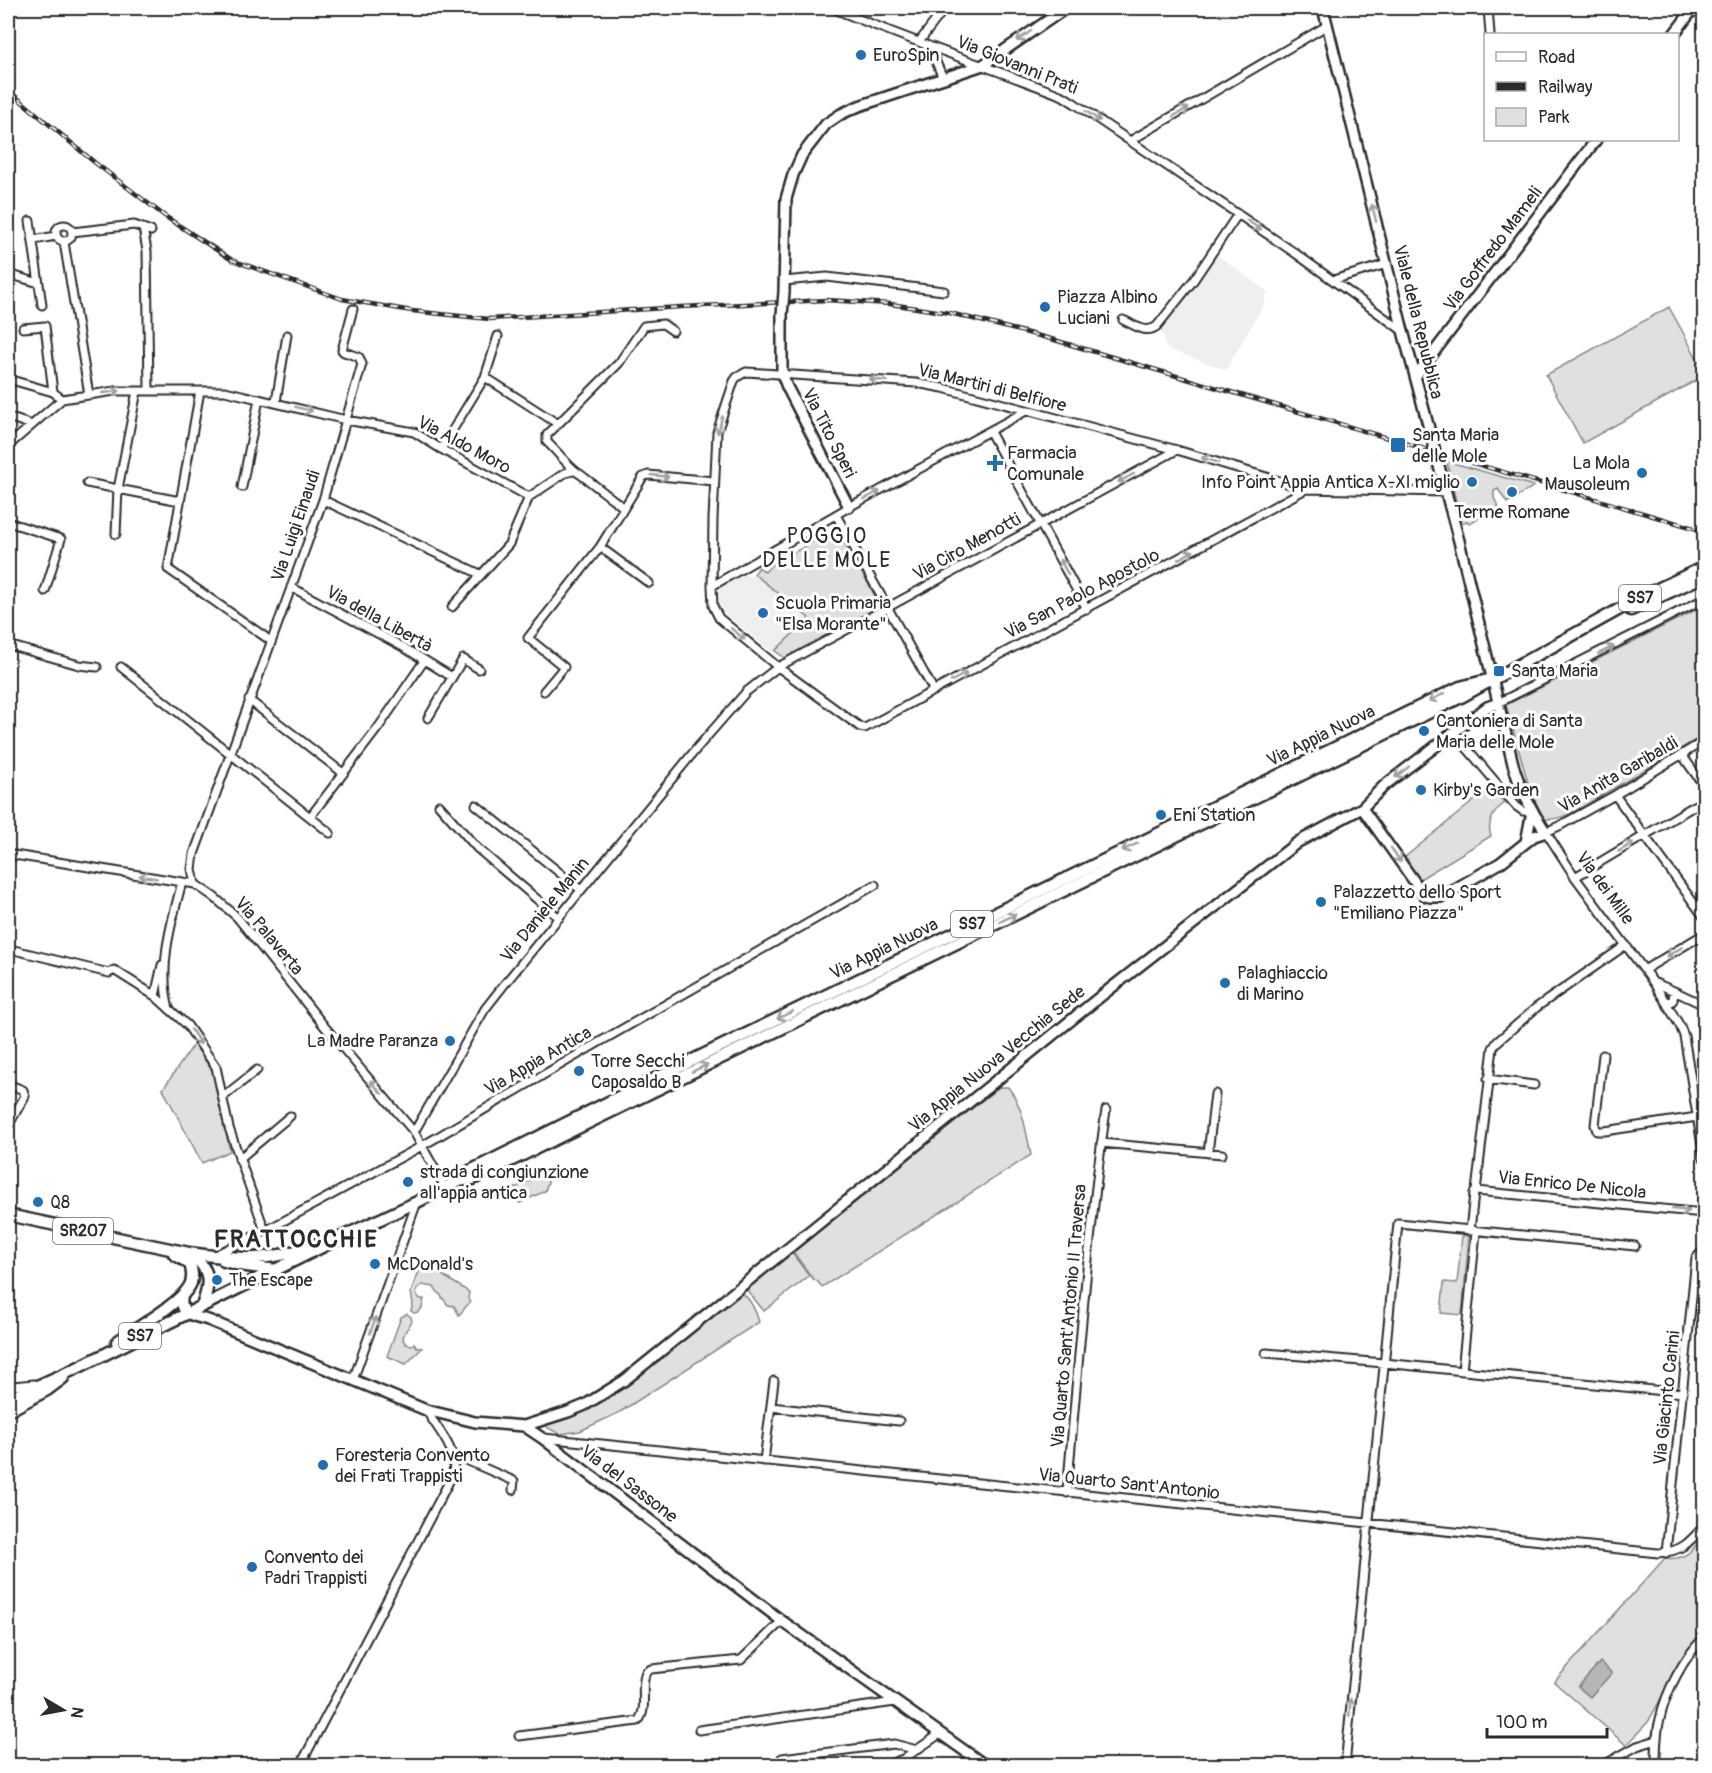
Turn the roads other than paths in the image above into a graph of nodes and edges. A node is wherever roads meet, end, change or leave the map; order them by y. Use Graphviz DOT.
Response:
graph roads {
  1 [pos="832,8"];
  2 [pos="945,8"];
  3 [pos="1066,8"];
  4 [pos="1323,8"];
  5 [pos="1488,8"];
  6 [pos="1694,8"];
  7 [pos="844,10"];
  8 [pos="1328,25"];
  9 [pos="1490,33"];
  10 [pos="1675,33"];
  11 [pos="919,42"];
  12 [pos="929,46"];
  13 [pos="983,65"];
  14 [pos="944,78"];
  15 [pos="1130,141"];
  16 [pos="1595,141"];
  17 [pos="1238,214"];
  18 [pos="30,221"];
  19 [pos="143,228"];
  20 [pos="152,231"];
  21 [pos="72,232"];
  22 [pos="56,236"];
  23 [pos="33,240"];
  24 [pos="64,242"];
  25 [pos="1387,264"];
  26 [pos="8,274"];
  27 [pos="1333,280"];
  28 [pos="784,281"];
  29 [pos="39,283"];
  30 [pos="944,291"];
  31 [pos="42,304"];
  32 [pos="353,309"];
  33 [pos="1123,320"];
  34 [pos="23,328"];
  35 [pos="673,330"];
  36 [pos="1403,331"];
  37 [pos="287,335"];
  38 [pos="498,336"];
  39 [pos="782,374"];
  40 [pos="485,377"];
  41 [pos="1415,377"];
  42 [pos="8,379"];
  43 [pos="137,391"];
  44 [pos="149,391"];
  45 [pos="200,391"];
  46 [pos="53,392"];
  47 [pos="89,395"];
  48 [pos="62,399"];
  49 [pos="259,399"];
  50 [pos="276,402"];
  51 [pos="1026,411"];
  52 [pos="8,417"];
  53 [pos="346,420"];
  54 [pos="558,424"];
  55 [pos="32,425"];
  56 [pos="990,432"];
  57 [pos="8,446"];
  58 [pos="441,449"];
  59 [pos="1177,450"];
  60 [pos="573,471"];
  61 [pos="714,481"];
  62 [pos="87,483"];
  63 [pos="242,487"];
  64 [pos="118,489"];
  65 [pos="1306,489"];
  66 [pos="1445,492"];
  67 [pos="529,497"];
  68 [pos="323,500"];
  69 [pos="180,501"];
  70 [pos="623,507"];
  71 [pos="849,507"];
  72 [pos="836,515"];
  73 [pos="8,522"];
  74 [pos="1041,524"];
  75 [pos="116,534"];
  76 [pos="600,548"];
  77 [pos="1704,567"];
  78 [pos="480,574"];
  79 [pos="1704,576"];
  80 [pos="649,584"];
  81 [pos="711,586"];
  82 [pos="291,587"];
  83 [pos="45,591"];
  84 [pos="1704,599"];
  85 [pos="452,607"];
  86 [pos="888,608"];
  87 [pos="1087,609"];
  88 [pos="1578,632"];
  89 [pos="271,641"];
  90 [pos="8,645"];
  91 [pos="424,661"];
  92 [pos="97,667"];
  93 [pos="120,667"];
  94 [pos="778,667"];
  95 [pos="479,669"];
  96 [pos="452,677"];
  97 [pos="1492,679"];
  98 [pos="934,691"];
  99 [pos="544,692"];
  100 [pos="249,699"];
  101 [pos="1498,704"];
  102 [pos="1487,708"];
  103 [pos="428,718"];
  104 [pos="721,721"];
  105 [pos="871,726"];
  106 [pos="1454,733"];
  107 [pos="1704,741"];
  108 [pos="230,754"];
  109 [pos="1682,755"];
  110 [pos="344,773"];
  111 [pos="1704,786"];
  112 [pos="1615,795"];
  113 [pos="1704,800"];
  114 [pos="476,805"];
  115 [pos="439,806"];
  116 [pos="1362,808"];
  117 [pos="1532,812"];
  118 [pos="310,817"];
  119 [pos="1546,832"];
  120 [pos="330,833"];
  121 [pos="1645,836"];
  122 [pos="1526,842"];
  123 [pos="8,854"];
  124 [pos="1575,877"];
  125 [pos="182,882"];
  126 [pos="195,884"];
  127 [pos="875,885"];
  128 [pos="581,890"];
  129 [pos="1704,917"];
  130 [pos="559,918"];
  131 [pos="1704,934"];
  132 [pos="1626,945"];
  133 [pos="14,950"];
  134 [pos="164,960"];
  135 [pos="1644,970"];
  136 [pos="1653,982"];
  137 [pos="1674,991"];
  138 [pos="155,996"];
  139 [pos="1673,1000"];
  140 [pos="1665,1001"];
  141 [pos="1704,1005"];
  142 [pos="169,1008"];
  143 [pos="1672,1013"];
  144 [pos="1603,1055"];
  145 [pos="257,1070"];
  146 [pos="1488,1079"];
  147 [pos="8,1084"];
  148 [pos="1534,1084"];
  149 [pos="1215,1094"];
  150 [pos="223,1097"];
  151 [pos="1106,1110"];
  152 [pos="290,1116"];
  153 [pos="1697,1117"];
  154 [pos="8,1126"];
  155 [pos="414,1132"];
  156 [pos="1101,1143"];
  157 [pos="422,1146"];
  158 [pos="1208,1153"];
  159 [pos="1222,1154"];
  160 [pos="239,1158"];
  161 [pos="1704,1158"];
  162 [pos="445,1187"];
  163 [pos="1476,1191"];
  164 [pos="417,1202"];
  165 [pos="1704,1213"];
  166 [pos="8,1215"];
  167 [pos="265,1231"];
  168 [pos="1473,1231"];
  169 [pos="345,1235"];
  170 [pos="158,1246"];
  171 [pos="1635,1246"];
  172 [pos="1704,1250"];
  173 [pos="189,1253"];
  174 [pos="213,1256"];
  175 [pos="276,1270"];
  176 [pos="183,1296"];
  177 [pos="202,1306"];
  178 [pos="188,1313"];
  179 [pos="208,1320"];
  180 [pos="1266,1353"];
  181 [pos="94,1360"];
  182 [pos="1384,1363"];
  183 [pos="75,1369"];
  184 [pos="1462,1371"];
  185 [pos="353,1380"];
  186 [pos="774,1381"];
  187 [pos="40,1384"];
  188 [pos="8,1388"];
  189 [pos="1683,1393"];
  190 [pos="8,1399"];
  191 [pos="771,1407"];
  192 [pos="426,1410"];
  193 [pos="8,1411"];
  194 [pos="899,1421"];
  195 [pos="524,1426"];
  196 [pos="542,1438"];
  197 [pos="452,1454"];
  198 [pos="764,1461"];
  199 [pos="513,1490"];
  200 [pos="1067,1493"];
  201 [pos="1367,1524"];
  202 [pos="1704,1526"];
  203 [pos="1666,1553"];
  204 [pos="782,1621"];
  205 [pos="1704,1638"];
  206 [pos="895,1702"];
  207 [pos="699,1730"];
  208 [pos="940,1734"];
  209 [pos="519,1736"];
  210 [pos="1657,1740"];
  211 [pos="1704,1740"];
  212 [pos="917,1750"];
  213 [pos="782,1758"];
  214 [pos="300,1766"];
  215 [pos="885,1766"];
  216 [pos="986,1766"];
  217 [pos="1345,1766"];
  218 [pos="1602,1766"];
  219 [pos="1656,1766"];
  220 [pos="1702,1766"];
  1 -- 7 [label="street, Via Giovanni Prati"];
  2 -- 11 [label="street"];
  3 -- 13 [label="street, one-way"];
  4 -- 8 [label="street, Viale della Repubblica"];
  5 -- 9 [label="street"];
  6 -- 10 [label="street"];
  7 -- 11 [label="street, Via Giovanni Prati"];
  15 -- 8 [label="street, one-way"];
  25 -- 8 [label="street, Viale della Repubblica, one-way"];
  11 -- 12 [label="street, Via Giovanni Prati"];
  12 -- 13 [label="street, Via Giovanni Prati"];
  12 -- 14 [label="street"];
  13 -- 14 [label="street"];
  13 -- 15 [label="street, Via Giovanni Prati, one-way"];
  14 -- 28 [label="street"];
  15 -- 17 [label="street, Via Giovanni Prati"];
  16 -- 41 [label="street, Via Goffredo Mameli"];
  17 -- 27 [label="street, Via Giovanni Prati, one-way"];
  17 -- 33 [label="street"];
  18 -- 23 [label="street"];
  19 -- 20 [label="street"];
  19 -- 21 [label="street"];
  19 -- 44 [label="street"];
  21 -- 22 [label="street"];
  21 -- 24 [label="street"];
  22 -- 23 [label="street"];
  22 -- 24 [label="street"];
  23 -- 29 [label="street"];
  24 -- 47 [label="street"];
  25 -- 27 [label="street"];
  25 -- 36 [label="street, Viale della Repubblica"];
  26 -- 29 [label="street"];
  27 -- 36 [label="street, Via Giovanni Prati"];
  28 -- 30 [label="street"];
  28 -- 39 [label="street, bridge"];
  29 -- 31 [label="street"];
  32 -- 53 [label="street"];
  34 -- 46 [label="street"];
  35 -- 54 [label="street"];
  36 -- 41 [label="street, Viale della Repubblica"];
  37 -- 50 [label="street"];
  38 -- 40 [label="street"];
  51 -- 39 [label="street, Via Martiri di Belfiore, one-way"];
  39 -- 61 [label="street, Via Martiri di Belfiore, one-way"];
  39 -- 71 [label="street, Via Tito Speri"];
  40 -- 54 [label="street"];
  40 -- 58 [label="street"];
  41 -- 66 [label="street, Viale della Repubblica"];
  42 -- 46 [label="street"];
  43 -- 44 [label="street, Via Aldo Moro"];
  47 -- 43 [label="street, Via Aldo Moro, one-way"];
  43 -- 64 [label="street"];
  44 -- 45 [label="street, Via Aldo Moro"];
  45 -- 49 [label="street, Via Aldo Moro"];
  45 -- 69 [label="street"];
  46 -- 48 [label="street"];
  47 -- 48 [label="street, Via Aldo Moro"];
  48 -- 55 [label="street"];
  49 -- 50 [label="street, Via Aldo Moro"];
  49 -- 63 [label="street"];
  50 -- 53 [label="street, Via Aldo Moro, one-way"];
  51 -- 56 [label="street"];
  51 -- 59 [label="street, Via Martiri di Belfiore"];
  52 -- 55 [label="street"];
  53 -- 58 [label="street, Via Aldo Moro"];
  53 -- 68 [label="street, Via Luigi Einaudi"];
  54 -- 60 [label="street"];
  55 -- 57 [label="street"];
  71 -- 56 [label="street, one-way"];
  56 -- 74 [label="street"];
  58 -- 67 [label="street, Via Aldo Moro"];
  65 -- 59 [label="street, Via Martiri di Belfiore, one-way"];
  59 -- 74 [label="street, Via Ciro Menotti, one-way"];
  60 -- 67 [label="street"];
  60 -- 70 [label="street"];
  70 -- 61 [label="street, one-way"];
  61 -- 81 [label="street, Via Martiri di Belfiore"];
  62 -- 64 [label="street"];
  64 -- 69 [label="street"];
  64 -- 75 [label="street"];
  65 -- 66 [label="street, Via Martiri di Belfiore"];
  87 -- 65 [label="street, Via San Paolo Apostolo, one-way"];
  66 -- 97 [label="street, Viale della Repubblica"];
  67 -- 78 [label="street"];
  68 -- 78 [label="street"];
  68 -- 82 [label="street, Via Luigi Einaudi"];
  69 -- 89 [label="street"];
  70 -- 76 [label="street"];
  71 -- 72 [label="street"];
  72 -- 81 [label="street"];
  72 -- 86 [label="street"];
  73 -- 83 [label="street"];
  74 -- 86 [label="street, Via Ciro Menotti"];
  87 -- 74 [label="street, one-way"];
  76 -- 80 [label="street"];
  76 -- 99 [label="street"];
  77 -- 88 [label="main road, Via Appia Nuova / SS7"];
  78 -- 85 [label="street"];
  79 -- 88 [label="main road, Via Appia Nuova / SS7"];
  81 -- 94 [label="street, Via Martiri di Belfiore, one-way"];
  82 -- 89 [label="street, Via Luigi Einaudi"];
  82 -- 91 [label="street, Via della Libertà"];
  101 -- 84 [label="street, one-way"];
  86 -- 94 [label="street, Via Ciro Menotti"];
  86 -- 98 [label="street"];
  98 -- 87 [label="street, Via San Paolo Apostolo, one-way"];
  88 -- 97 [label="main road, Via Appia Nuova / SS7"];
  89 -- 100 [label="street, Via Luigi Einaudi"];
  90 -- 92 [label="street"];
  91 -- 96 [label="street, Via della Libertà"];
  91 -- 110 [label="street"];
  93 -- 108 [label="street"];
  94 -- 104 [label="street, Via Ciro Menotti"];
  94 -- 105 [label="street, Via Martiri di Belfiore"];
  95 -- 96 [label="street"];
  96 -- 103 [label="street"];
  97 -- 101 [label="street, Via dei Mille"];
  97 -- 102 [label="street"];
  97 -- 162 [label="main road, Via Appia Nuova / SS7"];
  98 -- 105 [label="street, Via San Paolo Apostolo"];
  100 -- 108 [label="street, Via Luigi Einaudi"];
  100 -- 110 [label="street"];
  101 -- 102 [label="street, Via Appia Nuova Vecchia Sede"];
  101 -- 117 [label="street, Via dei Mille"];
  102 -- 106 [label="street, Via Appia Nuova Vecchia Sede"];
  104 -- 128 [label="street, Via Daniele Manin"];
  106 -- 116 [label="street, Via Appia Nuova Vecchia Sede, one-way"];
  106 -- 117 [label="street, Via dei Mille"];
  107 -- 109 [label="street, Via Anita Garibaldi"];
  108 -- 118 [label="street"];
  108 -- 126 [label="street, Via Luigi Einaudi"];
  109 -- 111 [label="street"];
  109 -- 112 [label="street, Via Anita Garibaldi"];
  110 -- 118 [label="street"];
  112 -- 119 [label="street, Via Anita Garibaldi"];
  112 -- 121 [label="street"];
  113 -- 121 [label="street"];
  114 -- 128 [label="street"];
  115 -- 130 [label="street"];
  116 -- 122 [label="street, one-way"];
  116 -- 195 [label="street, Via Appia Nuova Vecchia Sede"];
  117 -- 119 [label="street, Via dei Mille"];
  117 -- 122 [label="street"];
  118 -- 120 [label="street"];
  119 -- 122 [label="street"];
  119 -- 124 [label="street, Via dei Mille"];
  124 -- 121 [label="street, one-way"];
  121 -- 129 [label="street"];
  125 -- 123 [label="street, Via Palaverta, one-way"];
  124 -- 132 [label="street, Via dei Mille"];
  125 -- 126 [label="street, Via Palaverta"];
  125 -- 134 [label="street"];
  155 -- 126 [label="street, Via Palaverta, one-way"];
  127 -- 157 [label="street, Via Appia Antica"];
  128 -- 130 [label="street, Via Daniele Manin"];
  130 -- 155 [label="street, Via Daniele Manin"];
  131 -- 135 [label="street, one-way"];
  132 -- 135 [label="street, Via dei Mille"];
  132 -- 146 [label="street, Via Enrico De Nicola"];
  133 -- 138 [label="street"];
  134 -- 138 [label="street"];
  134 -- 142 [label="street"];
  135 -- 136 [label="street, Via dei Mille"];
  136 -- 137 [label="street, Via dei Mille"];
  136 -- 140 [label="street, Via dei Mille"];
  137 -- 139 [label="street"];
  137 -- 141 [label="street, Via dei Mille"];
  138 -- 142 [label="street"];
  139 -- 140 [label="street"];
  139 -- 143 [label="street"];
  140 -- 143 [label="street, Via dei Mille"];
  142 -- 150 [label="street, one-way"];
  143 -- 153 [label="street, Via dei Mille"];
  144 -- 153 [label="street"];
  145 -- 150 [label="street"];
  146 -- 148 [label="street"];
  146 -- 163 [label="street, Via Enrico De Nicola"];
  147 -- 154 [label="street"];
  149 -- 158 [label="street"];
  150 -- 160 [label="street"];
  151 -- 156 [label="street, Via Quarto Sant'Antonio II Traversa"];
  152 -- 160 [label="street"];
  153 -- 161 [label="street, Via dei Mille"];
  155 -- 157 [label="street, Via Palaverta"];
  156 -- 158 [label="street"];
  156 -- 200 [label="street, Via Quarto Sant'Antonio II Traversa"];
  157 -- 162 [label="street, Via Palaverta"];
  157 -- 167 [label="street, Via Appia Antica"];
  158 -- 159 [label="street"];
  160 -- 167 [label="street"];
  162 -- 164 [label="main road, Via Appia Nuova / SS7"];
  163 -- 165 [label="street, Via Enrico De Nicola, one-way"];
  163 -- 168 [label="street"];
  164 -- 169 [label="main road, Via Appia Nuova / SS7"];
  185 -- 164 [label="street, one-way"];
  166 -- 170 [label="main road, SR207"];
  167 -- 174 [label="street, Via Appia Antica"];
  168 -- 171 [label="street"];
  168 -- 182 [label="street"];
  168 -- 184 [label="street"];
  169 -- 174 [label="main road"];
  169 -- 175 [label="main road, Via Appia Nuova / SS7"];
  170 -- 173 [label="main road"];
  170 -- 176 [label="main road"];
  172 -- 189 [label="street, Via Giacinto Carini"];
  173 -- 174 [label="main road"];
  173 -- 177 [label="main road"];
  174 -- 175 [label="main road"];
  175 -- 177 [label="main road, Via Appia Nuova / SS7"];
  176 -- 178 [label="street"];
  176 -- 181 [label="main road"];
  177 -- 178 [label="main road, Via Appia Nuova / SS7"];
  177 -- 179 [label="street"];
  178 -- 179 [label="street, Via del Sassone"];
  178 -- 181 [label="main road, Via Appia Nuova / SS7"];
  179 -- 185 [label="street, Via del Sassone"];
  180 -- 182 [label="street"];
  181 -- 183 [label="main road, Via Appia Nuova / SS7"];
  182 -- 184 [label="street"];
  182 -- 201 [label="street"];
  183 -- 187 [label="main road, Via Appia Nuova / SS7"];
  183 -- 193 [label="main road, Via Appia Nuova / SS7"];
  184 -- 189 [label="street"];
  185 -- 192 [label="street, Via del Sassone"];
  186 -- 191 [label="street"];
  187 -- 188 [label="street"];
  187 -- 190 [label="main road, Via Appia Nuova / SS7"];
  189 -- 203 [label="street, Via Giacinto Carini"];
  191 -- 194 [label="street"];
  191 -- 198 [label="street"];
  192 -- 195 [label="street, Via del Sassone"];
  192 -- 197 [label="street"];
  195 -- 196 [label="street, Via del Sassone"];
  196 -- 198 [label="street, Via Quarto Sant'Antonio"];
  196 -- 204 [label="street, Via del Sassone"];
  197 -- 199 [label="street"];
  197 -- 214 [label="street"];
  198 -- 200 [label="street, Via Quarto Sant'Antonio"];
  200 -- 201 [label="street, Via Quarto Sant'Antonio"];
  201 -- 203 [label="street, Via Quarto Sant'Antonio"];
  217 -- 201 [label="street, one-way"];
  202 -- 203 [label="street"];
  204 -- 206 [label="street, Via del Sassone"];
  204 -- 209 [label="street"];
  205 -- 210 [label="street"];
  206 -- 207 [label="street"];
  206 -- 208 [label="street, Via del Sassone"];
  208 -- 212 [label="street"];
  208 -- 216 [label="street, Via del Sassone"];
  210 -- 218 [label="street"];
  210 -- 219 [label="street"];
  211 -- 220 [label="street"];
  212 -- 213 [label="street"];
  212 -- 215 [label="street"];
}
